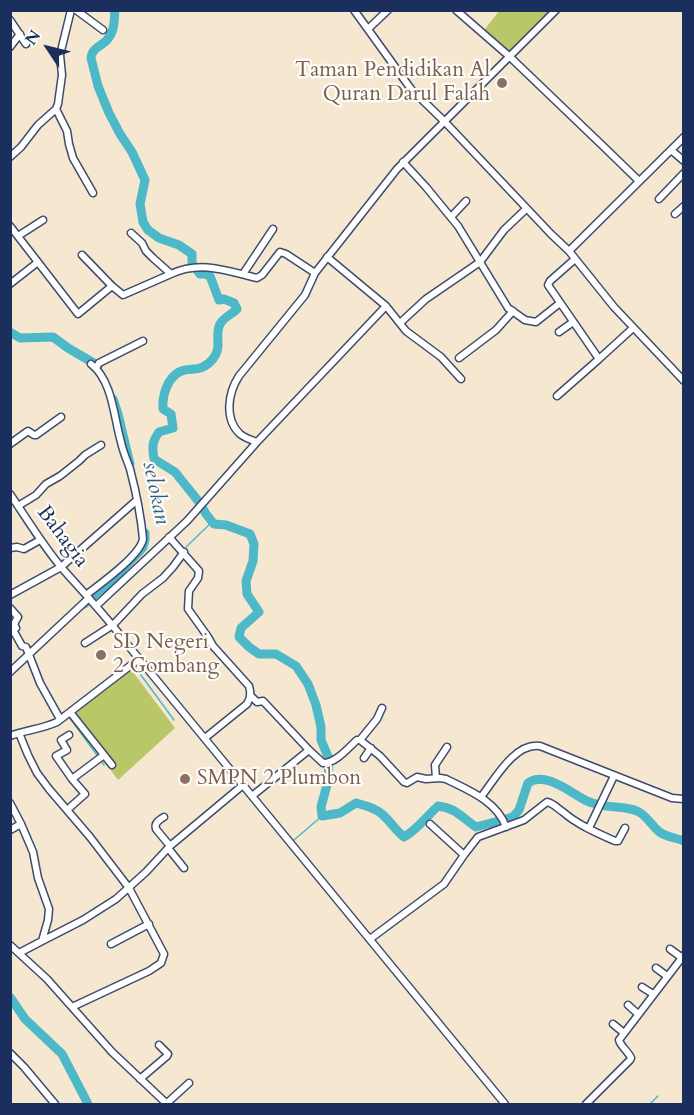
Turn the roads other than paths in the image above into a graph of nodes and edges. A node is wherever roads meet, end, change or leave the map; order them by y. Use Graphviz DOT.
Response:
graph roads {
  1 [pos="71,10"];
  2 [pos="76,10"];
  3 [pos="354,10"];
  4 [pos="388,10"];
  5 [pos="456,10"];
  6 [pos="556,10"];
  7 [pos="10,20"];
  8 [pos="368,29"];
  9 [pos="103,30"];
  10 [pos="20,34"];
  11 [pos="27,44"];
  12 [pos="10,47"];
  13 [pos="510,57"];
  14 [pos="56,110"];
  15 [pos="445,122"];
  16 [pos="684,136"];
  17 [pos="671,150"];
  18 [pos="10,157"];
  19 [pos="684,161"];
  20 [pos="403,162"];
  21 [pos="684,173"];
  22 [pos="639,181"];
  23 [pos="93,193"];
  24 [pos="659,199"];
  25 [pos="466,201"];
  26 [pos="684,206"];
  27 [pos="526,208"];
  28 [pos="675,214"];
  29 [pos="451,217"];
  30 [pos="43,220"];
  31 [pos="10,226"];
  32 [pos="273,229"];
  33 [pos="131,233"];
  34 [pos="18,236"];
  35 [pos="569,251"];
  36 [pos="82,255"];
  37 [pos="327,257"];
  38 [pos="575,259"];
  39 [pos="38,262"];
  40 [pos="480,262"];
  41 [pos="315,273"];
  42 [pos="171,274"];
  43 [pos="243,274"];
  44 [pos="10,284"];
  45 [pos="112,286"];
  46 [pos="560,303"];
  47 [pos="386,306"];
  48 [pos="513,312"];
  49 [pos="573,322"];
  50 [pos="400,323"];
  51 [pos="633,328"];
  52 [pos="559,332"];
  53 [pos="143,341"];
  54 [pos="459,358"];
  55 [pos="599,359"];
  56 [pos="461,379"];
  57 [pos="684,381"];
  58 [pos="557,396"];
  59 [pos="61,417"];
  60 [pos="257,442"];
  61 [pos="10,444"];
  62 [pos="101,446"];
  63 [pos="10,494"];
  64 [pos="137,500"];
  65 [pos="18,506"];
  66 [pos="170,537"];
  67 [pos="40,540"];
  68 [pos="10,548"];
  69 [pos="182,551"];
  70 [pos="61,567"];
  71 [pos="10,595"];
  72 [pos="91,600"];
  73 [pos="10,608"];
  74 [pos="111,625"];
  75 [pos="85,643"];
  76 [pos="30,657"];
  77 [pos="137,660"];
  78 [pos="10,672"];
  79 [pos="250,695"];
  80 [pos="382,708"];
  81 [pos="71,714"];
  82 [pos="60,719"];
  83 [pos="19,733"];
  84 [pos="69,735"];
  85 [pos="10,736"];
  86 [pos="205,738"];
  87 [pos="360,740"];
  88 [pos="447,747"];
  89 [pos="371,748"];
  90 [pos="309,750"];
  91 [pos="101,757"];
  92 [pos="364,758"];
  93 [pos="112,765"];
  94 [pos="614,776"];
  95 [pos="436,778"];
  96 [pos="72,779"];
  97 [pos="243,785"];
  98 [pos="252,796"];
  99 [pos="481,797"];
  100 [pos="684,799"];
  101 [pos="10,803"];
  102 [pos="67,810"];
  103 [pos="164,817"];
  104 [pos="504,821"];
  105 [pos="21,824"];
  106 [pos="430,824"];
  107 [pos="589,828"];
  108 [pos="625,828"];
  109 [pos="10,830"];
  110 [pos="169,847"];
  111 [pos="464,855"];
  112 [pos="183,868"];
  113 [pos="129,888"];
  114 [pos="149,924"];
  115 [pos="370,939"];
  116 [pos="42,941"];
  117 [pos="111,944"];
  118 [pos="10,945"];
  119 [pos="670,949"];
  120 [pos="19,953"];
  121 [pos="682,956"];
  122 [pos="656,968"];
  123 [pos="667,976"];
  124 [pos="642,987"];
  125 [pos="653,994"];
  126 [pos="628,1005"];
  127 [pos="72,1007"];
  128 [pos="638,1014"];
  129 [pos="613,1023"];
  130 [pos="624,1033"];
  131 [pos="159,1045"];
  132 [pos="10,1053"];
  133 [pos="140,1079"];
  134 [pos="189,1083"];
  135 [pos="56,1104"];
  136 [pos="166,1104"];
  137 [pos="505,1104"];
  138 [pos="586,1104"];
  1 -- 14 [label="street"];
  2 -- 9 [label="street"];
  3 -- 8 [label="street"];
  4 -- 8 [label="street"];
  5 -- 13 [label="street"];
  6 -- 13 [label="street"];
  7 -- 10 [label="street"];
  8 -- 15 [label="street"];
  10 -- 11 [label="street"];
  10 -- 12 [label="street"];
  13 -- 15 [label="street"];
  13 -- 22 [label="street"];
  14 -- 18 [label="street"];
  14 -- 23 [label="street"];
  15 -- 20 [label="street"];
  15 -- 27 [label="street"];
  16 -- 17 [label="street"];
  17 -- 19 [label="street"];
  17 -- 22 [label="street"];
  20 -- 29 [label="street"];
  20 -- 37 [label="street"];
  21 -- 24 [label="street"];
  22 -- 35 [label="street"];
  25 -- 29 [label="street"];
  26 -- 28 [label="street"];
  27 -- 35 [label="street"];
  27 -- 40 [label="street"];
  29 -- 40 [label="street"];
  30 -- 34 [label="street"];
  31 -- 34 [label="street"];
  32 -- 43 [label="street"];
  33 -- 42 [label="street"];
  34 -- 39 [label="street"];
  35 -- 38 [label="street"];
  36 -- 45 [label="street"];
  37 -- 41 [label="street"];
  37 -- 47 [label="street"];
  38 -- 46 [label="street"];
  38 -- 51 [label="street"];
  39 -- 44 [label="street"];
  39 -- 45 [label="street"];
  40 -- 48 [label="street"];
  40 -- 50 [label="street"];
  41 -- 43 [label="street"];
  41 -- 60 [label="street"];
  42 -- 43 [label="street"];
  42 -- 45 [label="street"];
  46 -- 48 [label="street"];
  46 -- 49 [label="street"];
  47 -- 50 [label="street"];
  47 -- 60 [label="street"];
  48 -- 54 [label="street"];
  49 -- 52 [label="street"];
  49 -- 55 [label="street"];
  50 -- 56 [label="street"];
  51 -- 55 [label="street"];
  51 -- 57 [label="street"];
  53 -- 64 [label="street"];
  55 -- 58 [label="street"];
  59 -- 61 [label="street"];
  60 -- 66 [label="street"];
  62 -- 65 [label="street"];
  63 -- 65 [label="street, Bahagia"];
  64 -- 70 [label="street"];
  64 -- 72 [label="street"];
  65 -- 67 [label="street, Bahagia"];
  66 -- 69 [label="street"];
  66 -- 72 [label="street"];
  67 -- 68 [label="street"];
  67 -- 70 [label="street, Bahagia"];
  69 -- 74 [label="street"];
  69 -- 79 [label="street"];
  70 -- 71 [label="street"];
  70 -- 72 [label="street, Bahagia"];
  72 -- 74 [label="street, Bahagia"];
  72 -- 76 [label="street"];
  73 -- 76 [label="street"];
  74 -- 75 [label="street"];
  74 -- 77 [label="street, Bahagia"];
  76 -- 78 [label="street"];
  76 -- 82 [label="street"];
  77 -- 81 [label="street"];
  77 -- 86 [label="street, Bahagia"];
  79 -- 86 [label="street"];
  79 -- 90 [label="street"];
  80 -- 87 [label="street"];
  81 -- 82 [label="street"];
  81 -- 91 [label="street"];
  82 -- 83 [label="street"];
  83 -- 85 [label="street"];
  83 -- 102 [label="street"];
  84 -- 96 [label="street"];
  86 -- 97 [label="street, Bahagia"];
  87 -- 89 [label="street"];
  87 -- 90 [label="street"];
  88 -- 95 [label="street"];
  89 -- 92 [label="street"];
  89 -- 95 [label="street"];
  90 -- 98 [label="street"];
  91 -- 93 [label="street"];
  91 -- 96 [label="street"];
  94 -- 99 [label="street"];
  94 -- 100 [label="street"];
  94 -- 107 [label="street"];
  95 -- 99 [label="street"];
  96 -- 102 [label="street"];
  97 -- 98 [label="street, Bahagia"];
  97 -- 110 [label="street"];
  98 -- 115 [label="street, Bahagia"];
  99 -- 104 [label="street"];
  101 -- 105 [label="street"];
  102 -- 113 [label="street"];
  103 -- 110 [label="street"];
  104 -- 107 [label="street"];
  104 -- 111 [label="street"];
  105 -- 109 [label="street"];
  105 -- 116 [label="street"];
  106 -- 111 [label="street"];
  107 -- 108 [label="street"];
  110 -- 112 [label="street"];
  110 -- 113 [label="street"];
  111 -- 115 [label="street"];
  113 -- 114 [label="street"];
  113 -- 116 [label="street"];
  114 -- 117 [label="street"];
  114 -- 127 [label="street"];
  115 -- 137 [label="street, Bahagia"];
  116 -- 120 [label="street"];
  118 -- 120 [label="street"];
  119 -- 121 [label="street"];
  120 -- 127 [label="street"];
  121 -- 123 [label="street"];
  122 -- 123 [label="street"];
  123 -- 125 [label="street"];
  124 -- 125 [label="street"];
  125 -- 128 [label="street"];
  126 -- 128 [label="street"];
  127 -- 133 [label="street"];
  128 -- 130 [label="street"];
  129 -- 130 [label="street"];
  130 -- 138 [label="street"];
  131 -- 133 [label="street"];
  132 -- 135 [label="street"];
  133 -- 136 [label="street"];
  134 -- 136 [label="street"];
}
